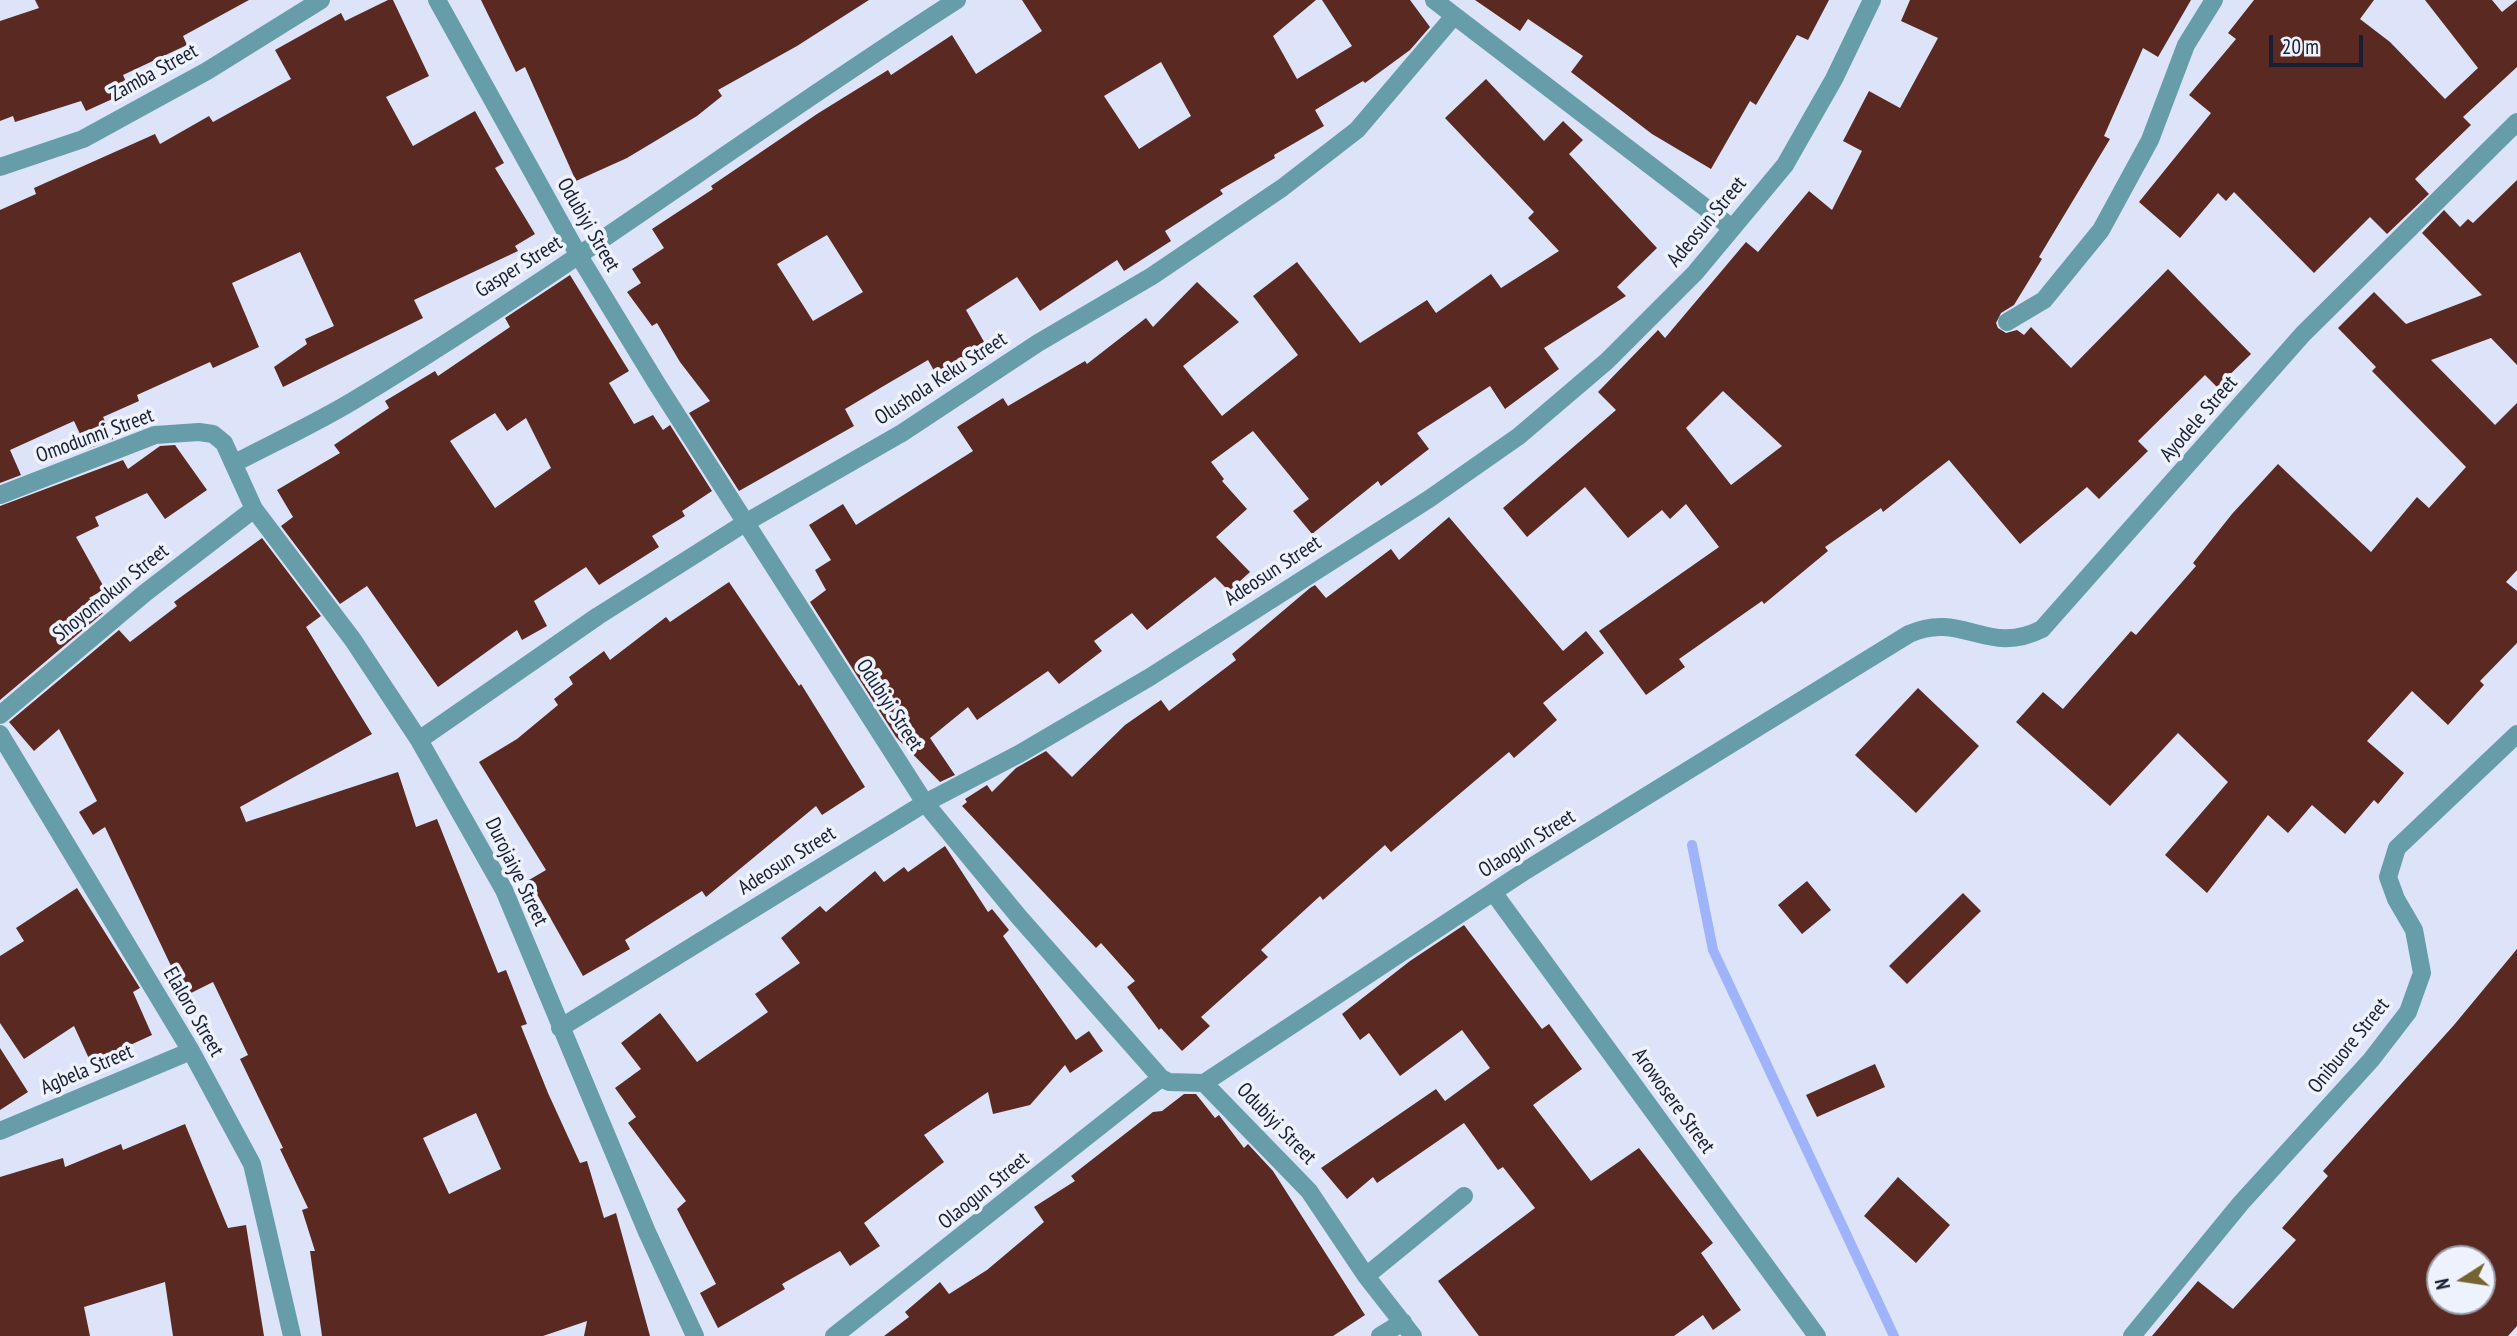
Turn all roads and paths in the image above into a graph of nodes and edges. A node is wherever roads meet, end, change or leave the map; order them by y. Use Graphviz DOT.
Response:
graph roads {
  1 [pos="321,0"];
  2 [pos="437,0"];
  3 [pos="957,0"];
  4 [pos="1434,0"];
  5 [pos="1872,0"];
  6 [pos="2214,0"];
  7 [pos="1454,16"];
  8 [pos="2517,122"];
  9 [pos="0,167"];
  10 [pos="1732,228"];
  11 [pos="579,256"];
  12 [pos="2007,322"];
  13 [pos="235,463"];
  14 [pos="0,495"];
  15 [pos="254,509"];
  16 [pos="745,523"];
  17 [pos="1880,651"];
  18 [pos="0,715"];
  19 [pos="0,734"];
  20 [pos="2517,734"];
  21 [pos="419,740"];
  22 [pos="925,803"];
  23 [pos="1493,892"];
  24 [pos="560,1028"];
  25 [pos="191,1051"];
  26 [pos="1161,1078"];
  27 [pos="1204,1083"];
  28 [pos="0,1131"];
  29 [pos="1464,1196"];
  30 [pos="1366,1276"];
  31 [pos="1408,1329"];
  32 [pos="292,1336"];
  33 [pos="695,1336"];
  34 [pos="834,1336"];
  35 [pos="1380,1336"];
  36 [pos="1817,1336"];
  37 [pos="2132,1336"];
  1 -- 9 [label="street, Zamba Street"];
  2 -- 11 [label="street, Odubiyi Street"];
  3 -- 11 [label="street, Gasper Street"];
  4 -- 7 [label="street"];
  5 -- 10 [label="street, Adeosun Street"];
  6 -- 12 [label="street"];
  7 -- 10 [label="street"];
  7 -- 16 [label="street, Olushola Keku Street"];
  8 -- 17 [label="street, Ayodele Street"];
  10 -- 22 [label="street, Adeosun Street"];
  11 -- 13 [label="street, Gasper Street"];
  11 -- 16 [label="street, Odubiyi Street"];
  13 -- 14 [label="street, Omodunni Street"];
  13 -- 15 [label="street, Durojaiye Street"];
  15 -- 18 [label="street, Shoyomokun Street"];
  15 -- 21 [label="street, Durojaiye Street"];
  16 -- 21 [label="street, Olushola Keku Street"];
  16 -- 22 [label="street, Odubiyi Street"];
  17 -- 23 [label="street, Olaogun Street"];
  19 -- 25 [label="street, Elaloro Street"];
  20 -- 37 [label="street, Onibuore Street"];
  21 -- 24 [label="street, Durojaiye Street"];
  22 -- 24 [label="street, Adeosun Street"];
  22 -- 26 [label="street, Odubiyi Street"];
  23 -- 27 [label="street, Olaogun Street"];
  23 -- 36 [label="street, Arowosere Street"];
  24 -- 33 [label="street, Durojaiye Street"];
  25 -- 28 [label="street, Agbela Street"];
  25 -- 32 [label="street, Elaloro Street"];
  26 -- 27 [label="street, Odubiyi Street"];
  26 -- 34 [label="street, Olaogun Street"];
  27 -- 30 [label="street, Odubiyi Street"];
  29 -- 30 [label="street"];
  30 -- 31 [label="street, Odubiyi Street"];
  31 -- 35 [label="street"];
}
